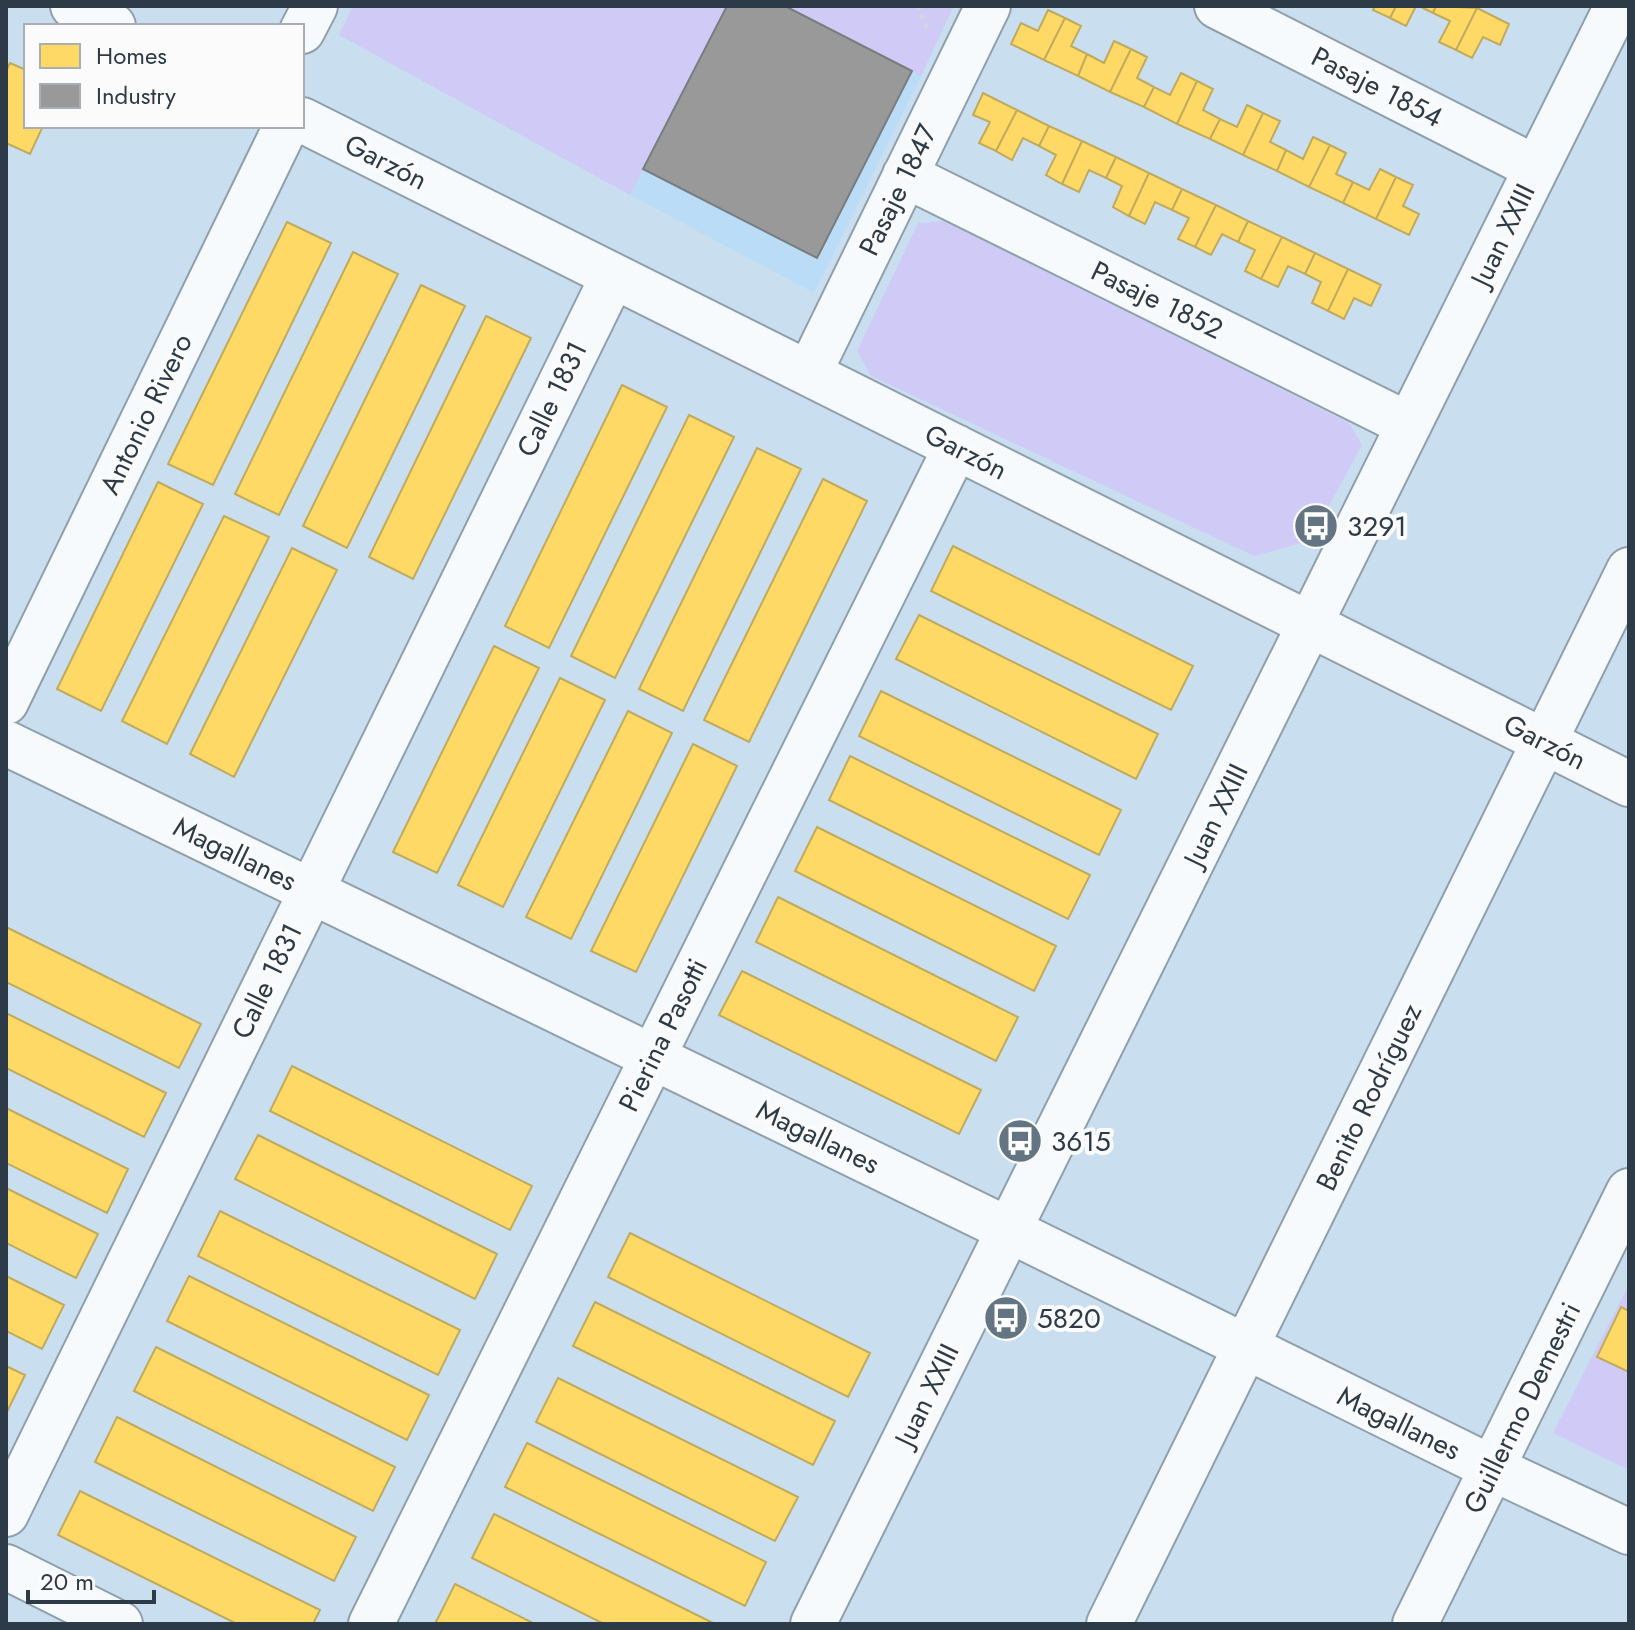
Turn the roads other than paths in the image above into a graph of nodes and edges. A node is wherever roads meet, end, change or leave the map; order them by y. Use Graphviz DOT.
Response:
graph roads {
  1 [pos="73,6"];
  2 [pos="315,6"];
  3 [pos="988,6"];
  4 [pos="1217,6"];
  5 [pos="1620,13"];
  6 [pos="109,24"];
  7 [pos="304,27"];
  8 [pos="304,121"];
  9 [pos="285,128"];
  10 [pos="1536,168"];
  11 [pos="905,175"];
  12 [pos="613,276"];
  13 [pos="809,373"];
  14 [pos="1409,425"];
  15 [pos="956,447"];
  16 [pos="1629,570"];
  17 [pos="1310,624"];
  18 [pos="16,659"];
  19 [pos="6,702"];
  20 [pos="1544,742"];
  21 [pos="6,743"];
  22 [pos="1629,784"];
  23 [pos="311,891"];
  24 [pos="652,1057"];
  25 [pos="1629,1191"];
  26 [pos="1009,1230"];
  27 [pos="1245,1347"];
  28 [pos="1492,1468"];
  29 [pos="6,1514"];
  30 [pos="1629,1532"];
  31 [pos="6,1567"];
  32 [pos="120,1624"];
  33 [pos="371,1624"];
  34 [pos="813,1624"];
  35 [pos="1109,1624"];
  36 [pos="1415,1624"];
  1 -- 6 [label="street"];
  2 -- 7 [label="street"];
  3 -- 11 [label="street, Pasaje 1847"];
  4 -- 10 [label="street, Pasaje 1854"];
  5 -- 10 [label="street, Juan XXIII"];
  8 -- 12 [label="street, Garzón"];
  9 -- 18 [label="street, Antonio Rivero"];
  10 -- 14 [label="street, Juan XXIII"];
  11 -- 13 [label="street, Pasaje 1847"];
  11 -- 14 [label="street, Pasaje 1852"];
  12 -- 13 [label="street, Garzón"];
  12 -- 23 [label="street, Calle 1831"];
  13 -- 15 [label="street, Garzón"];
  14 -- 17 [label="street, Juan XXIII"];
  15 -- 17 [label="street, Garzón"];
  15 -- 24 [label="street, Pierina Pasotti"];
  16 -- 20 [label="street, Benito Rodríguez"];
  17 -- 20 [label="street, Garzón"];
  17 -- 26 [label="street, Juan XXIII"];
  18 -- 19 [label="street, Antonio Rivero"];
  20 -- 22 [label="street, Garzón"];
  20 -- 27 [label="street, Benito Rodríguez"];
  21 -- 23 [label="street, Magallanes"];
  23 -- 24 [label="street, Magallanes"];
  23 -- 29 [label="street, Calle 1831"];
  24 -- 26 [label="street, Magallanes"];
  24 -- 33 [label="street, Pierina Pasotti"];
  25 -- 28 [label="street, Guillermo Demestri"];
  26 -- 27 [label="street, Magallanes"];
  26 -- 34 [label="street, Juan XXIII"];
  27 -- 28 [label="street, Magallanes"];
  27 -- 35 [label="street, Benito Rodríguez"];
  28 -- 30 [label="street, Magallanes"];
  28 -- 36 [label="street, Guillermo Demestri"];
  31 -- 32 [label="street"];
}
